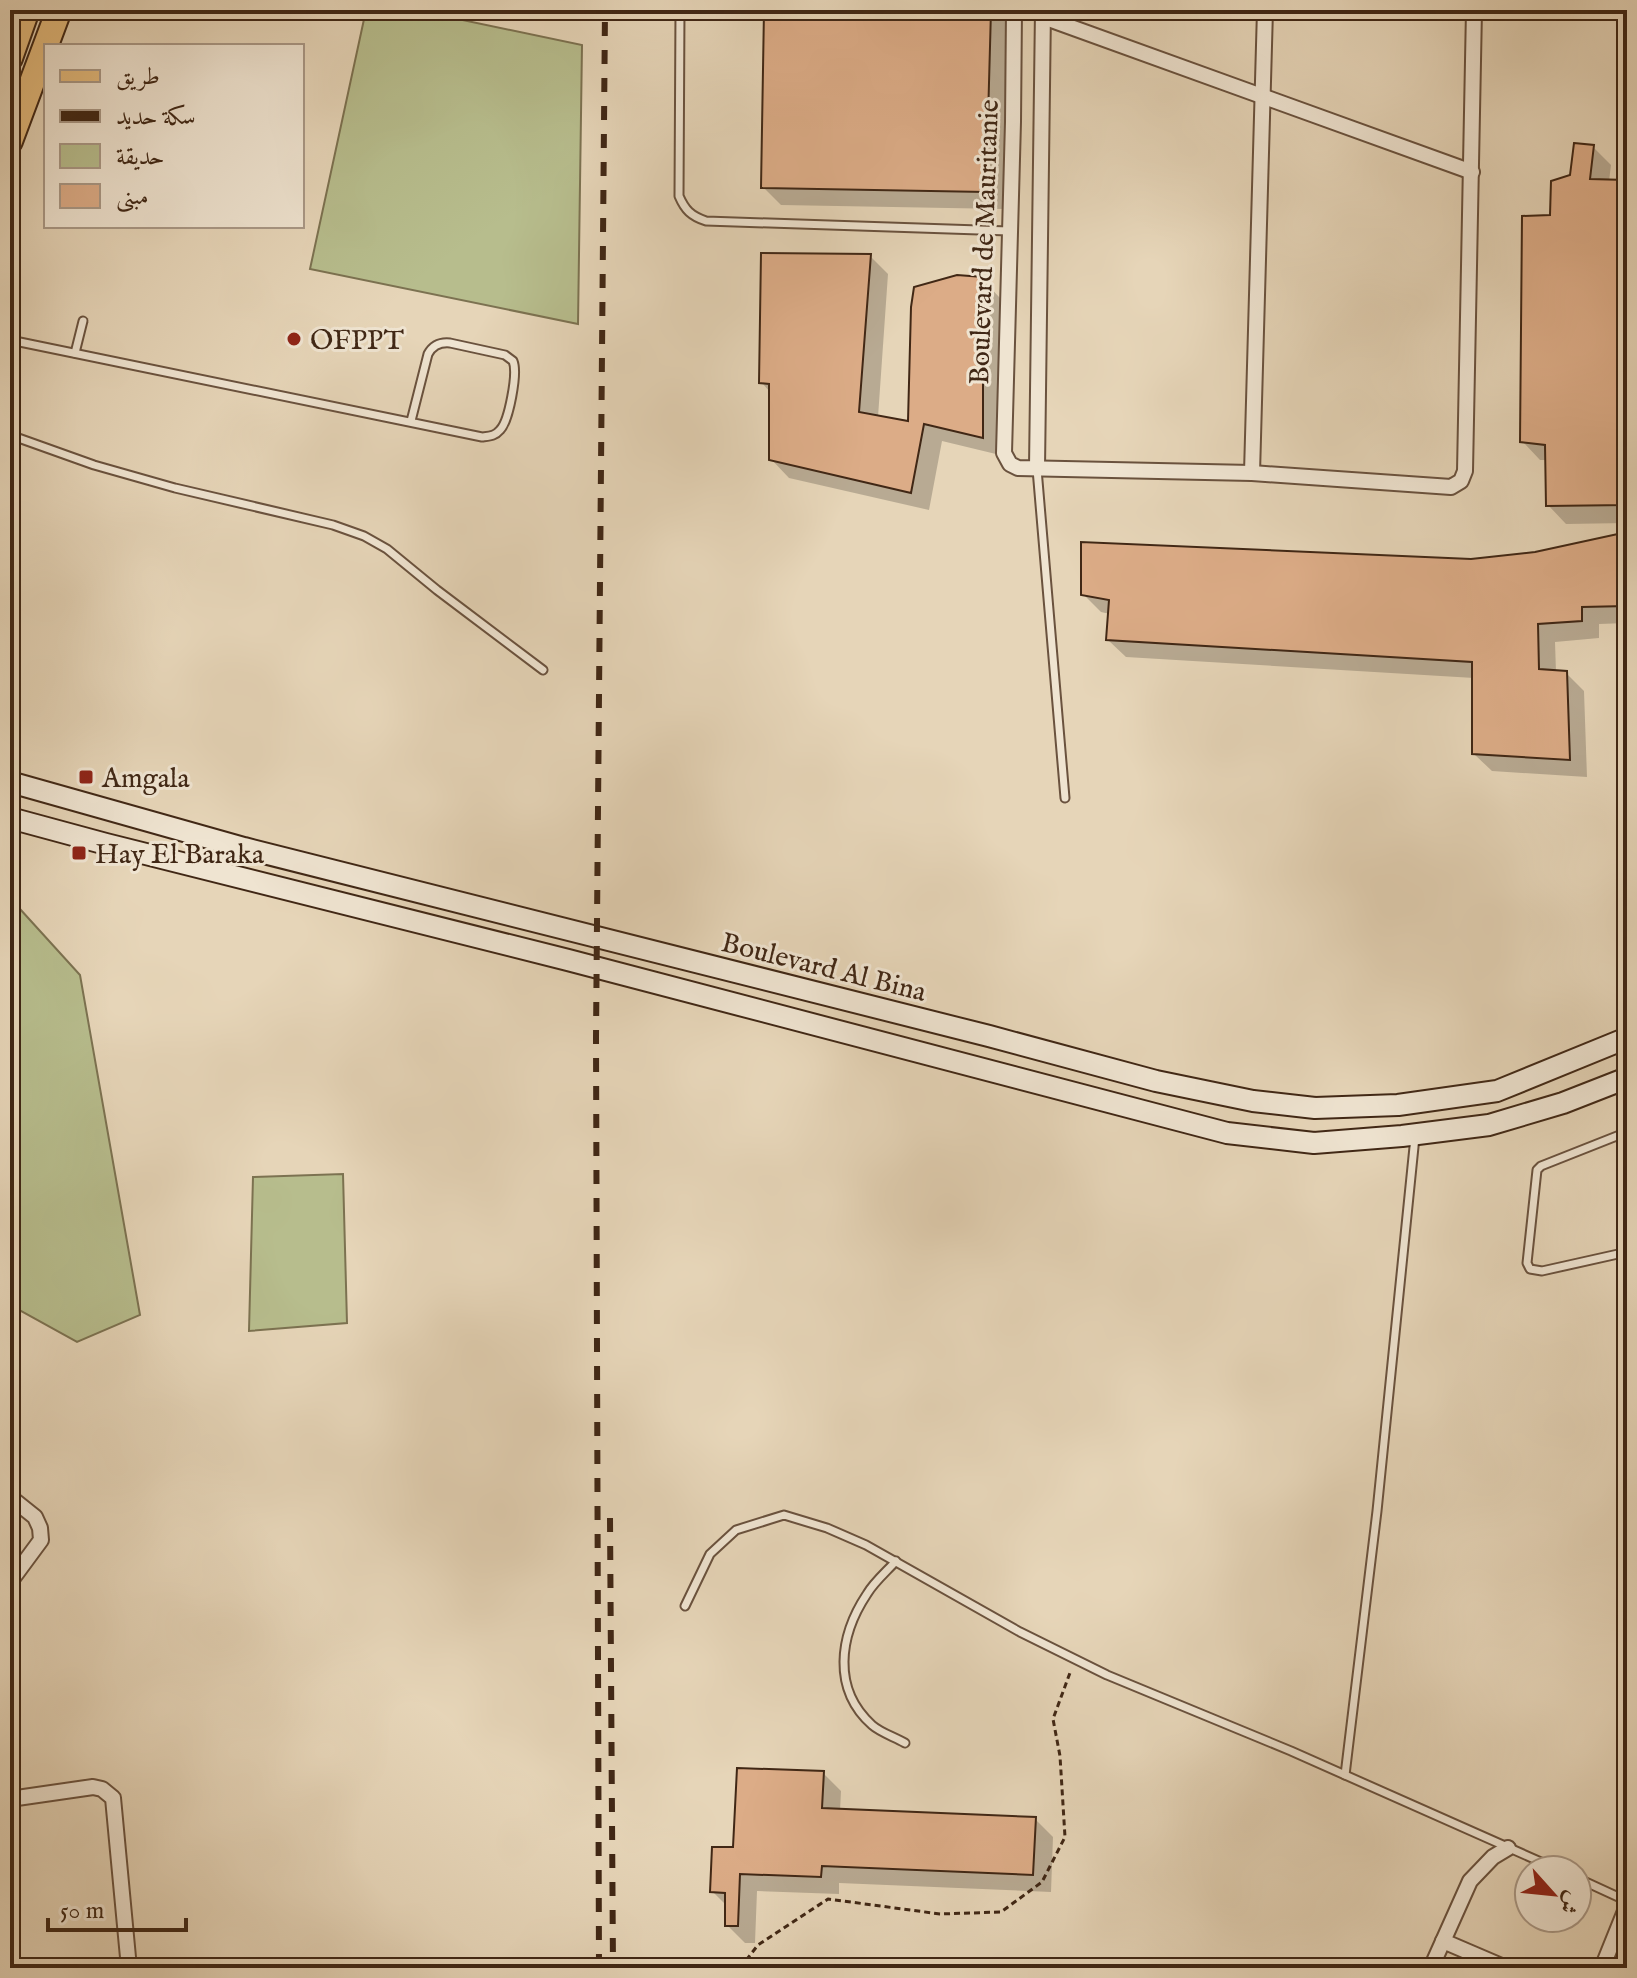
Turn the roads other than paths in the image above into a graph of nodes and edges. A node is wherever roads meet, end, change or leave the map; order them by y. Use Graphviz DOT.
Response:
graph roads {
  1 [pos="27,10"];
  2 [pos="59,10"];
  3 [pos="680,10"];
  4 [pos="1014,10"];
  5 [pos="1265,10"];
  6 [pos="1474,10"];
  7 [pos="1043,14"];
  8 [pos="46,44"];
  9 [pos="44,50"];
  10 [pos="10,58"];
  11 [pos="1263,96"];
  12 [pos="10,141"];
  13 [pos="1472,172"];
  14 [pos="1009,231"];
  15 [pos="83,321"];
  16 [pos="10,340"];
  17 [pos="75,353"];
  18 [pos="411,421"];
  19 [pos="10,435"];
  20 [pos="1037,468"];
  21 [pos="1252,473"];
  22 [pos="543,670"];
  23 [pos="10,782"];
  24 [pos="1065,798"];
  25 [pos="10,818"];
  26 [pos="1627,1038"];
  27 [pos="1627,1078"];
  28 [pos="1627,1132"];
  29 [pos="1415,1135"];
  30 [pos="1627,1252"];
  31 [pos="10,1497"];
  32 [pos="896,1561"];
  33 [pos="10,1582"];
  34 [pos="685,1606"];
  35 [pos="905,1743"];
  36 [pos="1345,1775"];
  37 [pos="10,1799"];
  38 [pos="1508,1848"];
  39 [pos="1522,1854"];
  40 [pos="1593,1886"];
  41 [pos="1627,1904"];
  42 [pos="1443,1941"];
  43 [pos="129,1968"];
  44 [pos="1431,1968"];
  45 [pos="1506,1968"];
  46 [pos="1602,1968"];
  1 -- 10 [label="main road"];
  2 -- 8 [label="main road"];
  3 -- 14 [label="lane"];
  4 -- 14 [label="street, Boulevard de Mauritanie"];
  5 -- 11 [label="street"];
  6 -- 13 [label="street"];
  7 -- 11 [label="street"];
  7 -- 20 [label="street, Boulevard de Mauritanie"];
  9 -- 12 [label="main road"];
  11 -- 13 [label="street"];
  11 -- 21 [label="street"];
  13 -- 21 [label="street"];
  14 -- 20 [label="street, Boulevard de Mauritanie"];
  15 -- 17 [label="lane"];
  16 -- 17 [label="lane"];
  17 -- 18 [label="lane"];
  18 -- 18 [label="lane"];
  19 -- 22 [label="lane"];
  20 -- 21 [label="street"];
  20 -- 24 [label="lane"];
  23 -- 26 [label="main road, Boulevard Al Bina"];
  25 -- 29 [label="main road, Boulevard Al Bina"];
  27 -- 29 [label="main road, Boulevard Al Bina"];
  28 -- 30 [label="lane"];
  29 -- 36 [label="lane"];
  31 -- 33 [label="street"];
  32 -- 34 [label="lane"];
  32 -- 35 [label="lane"];
  32 -- 36 [label="lane"];
  36 -- 38 [label="lane"];
  37 -- 43 [label="street"];
  38 -- 39 [label="lane"];
  38 -- 42 [label="street"];
  40 -- 41 [label="lane"];
  41 -- 46 [label="street"];
  42 -- 44 [label="street"];
  42 -- 45 [label="street"];
}
